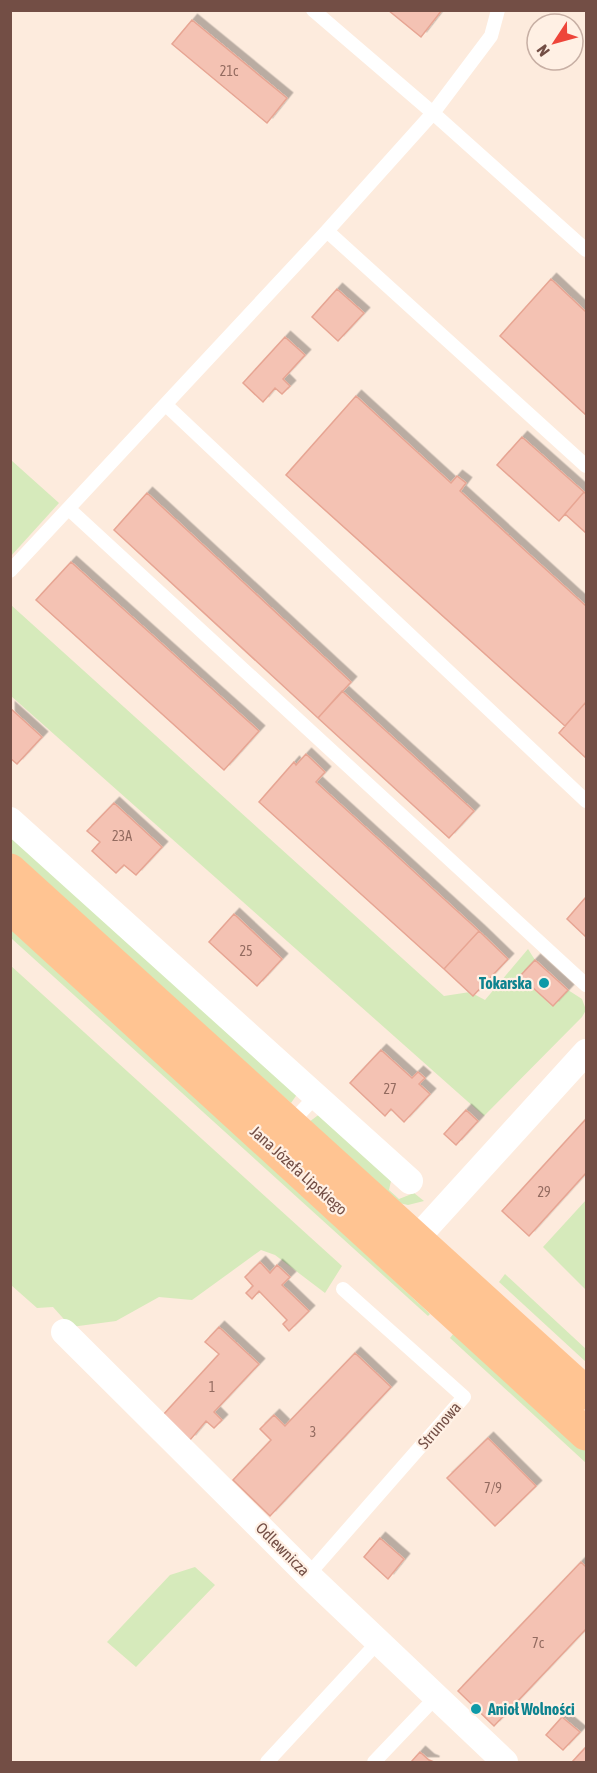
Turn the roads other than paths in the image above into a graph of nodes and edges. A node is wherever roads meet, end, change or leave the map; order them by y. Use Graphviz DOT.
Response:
graph roads {
  1 [pos="313,10"];
  2 [pos="498,10"];
  3 [pos="433,113"];
  4 [pos="327,231"];
  5 [pos="586,250"];
  6 [pos="166,405"];
  7 [pos="586,465"];
  8 [pos="69,509"];
  9 [pos="10,571"];
  10 [pos="586,801"];
  11 [pos="10,820"];
  12 [pos="10,870"];
  13 [pos="10,907"];
  14 [pos="586,985"];
  15 [pos="586,1054"];
  16 [pos="315,1097"];
  17 [pos="291,1124"];
  18 [pos="410,1181"];
  19 [pos="416,1239"];
  20 [pos="382,1246"];
  21 [pos="416,1278"];
  22 [pos="343,1289"];
  23 [pos="64,1332"];
  24 [pos="586,1393"];
  25 [pos="586,1434"];
  26 [pos="308,1575"];
  27 [pos="378,1641"];
  28 [pos="436,1697"];
  29 [pos="267,1762"];
  30 [pos="374,1762"];
  31 [pos="505,1762"];
  1 -- 3 [label="lane"];
  2 -- 3 [label="lane"];
  3 -- 4 [label="lane"];
  3 -- 5 [label="lane"];
  4 -- 6 [label="lane"];
  4 -- 7 [label="lane"];
  6 -- 8 [label="lane"];
  6 -- 10 [label="lane"];
  8 -- 9 [label="lane"];
  8 -- 14 [label="lane"];
  11 -- 16 [label="street"];
  12 -- 17 [label="main road, Jana Józefa Lipskiego"];
  13 -- 20 [label="main road, Jana Józefa Lipskiego"];
  15 -- 19 [label="street"];
  16 -- 17 [label="lane"];
  16 -- 18 [label="street"];
  17 -- 19 [label="main road, Jana Józefa Lipskiego"];
  19 -- 20 [label="street"];
  19 -- 21 [label="street"];
  19 -- 24 [label="main road, Jana Józefa Lipskiego"];
  20 -- 21 [label="main road, Jana Józefa Lipskiego"];
  21 -- 25 [label="main road, Jana Józefa Lipskiego"];
  22 -- 26 [label="lane, Strunowa"];
  23 -- 26 [label="street, Odlewnicza"];
  26 -- 27 [label="street, Odlewnicza"];
  27 -- 28 [label="street, Odlewnicza"];
  27 -- 29 [label="lane"];
  28 -- 30 [label="lane"];
  28 -- 31 [label="street, Odlewnicza"];
}
